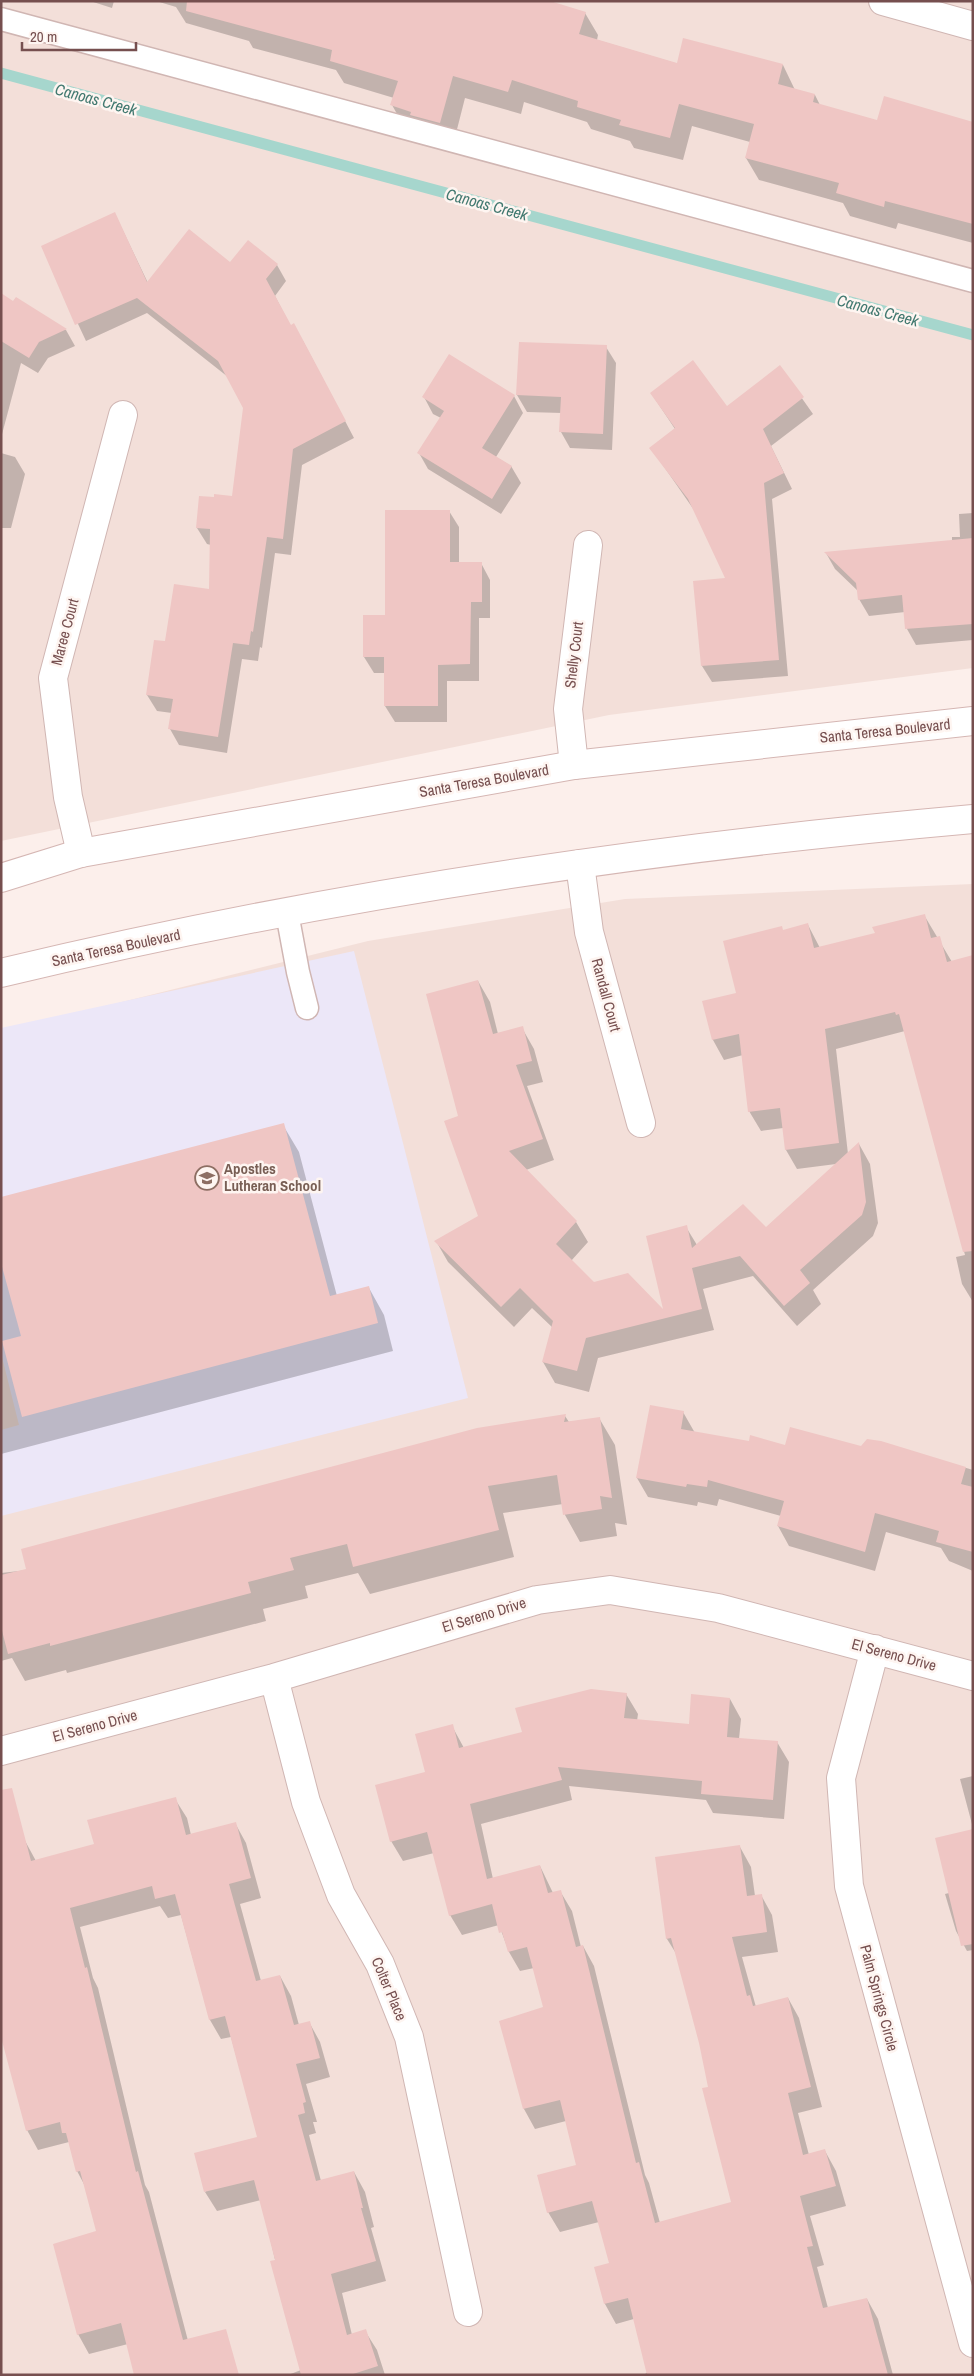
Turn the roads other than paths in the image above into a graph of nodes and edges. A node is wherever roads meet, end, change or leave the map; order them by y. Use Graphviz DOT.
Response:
graph roads {
  1 [pos="883,1"];
  2 [pos="1,19"];
  3 [pos="973,26"];
  4 [pos="973,281"];
  5 [pos="123,415"];
  6 [pos="588,545"];
  7 [pos="973,721"];
  8 [pos="574,765"];
  9 [pos="973,819"];
  10 [pos="82,853"];
  11 [pos="580,864"];
  12 [pos="1,878"];
  13 [pos="287,913"];
  14 [pos="1,973"];
  15 [pos="307,1008"];
  16 [pos="641,1123"];
  17 [pos="875,1649"];
  18 [pos="973,1676"];
  19 [pos="274,1678"];
  20 [pos="1,1751"];
  21 [pos="468,2312"];
  22 [pos="973,2343"];
  1 -- 3 [label="street"];
  2 -- 4 [label="lane"];
  5 -- 10 [label="street, Maree Court"];
  6 -- 8 [label="street, Shelly Court"];
  7 -- 8 [label="street, Santa Teresa Boulevard"];
  8 -- 10 [label="street, Santa Teresa Boulevard"];
  9 -- 11 [label="street, Santa Teresa Boulevard"];
  10 -- 12 [label="street, Santa Teresa Boulevard"];
  11 -- 13 [label="street, Santa Teresa Boulevard"];
  11 -- 16 [label="street, Randall Court"];
  13 -- 14 [label="street, Santa Teresa Boulevard"];
  13 -- 15 [label="lane"];
  17 -- 18 [label="street, El Sereno Drive"];
  17 -- 19 [label="street, El Sereno Drive"];
  17 -- 22 [label="street, Palm Springs Circle"];
  19 -- 20 [label="street, El Sereno Drive"];
  19 -- 21 [label="street, Colter Place"];
}
